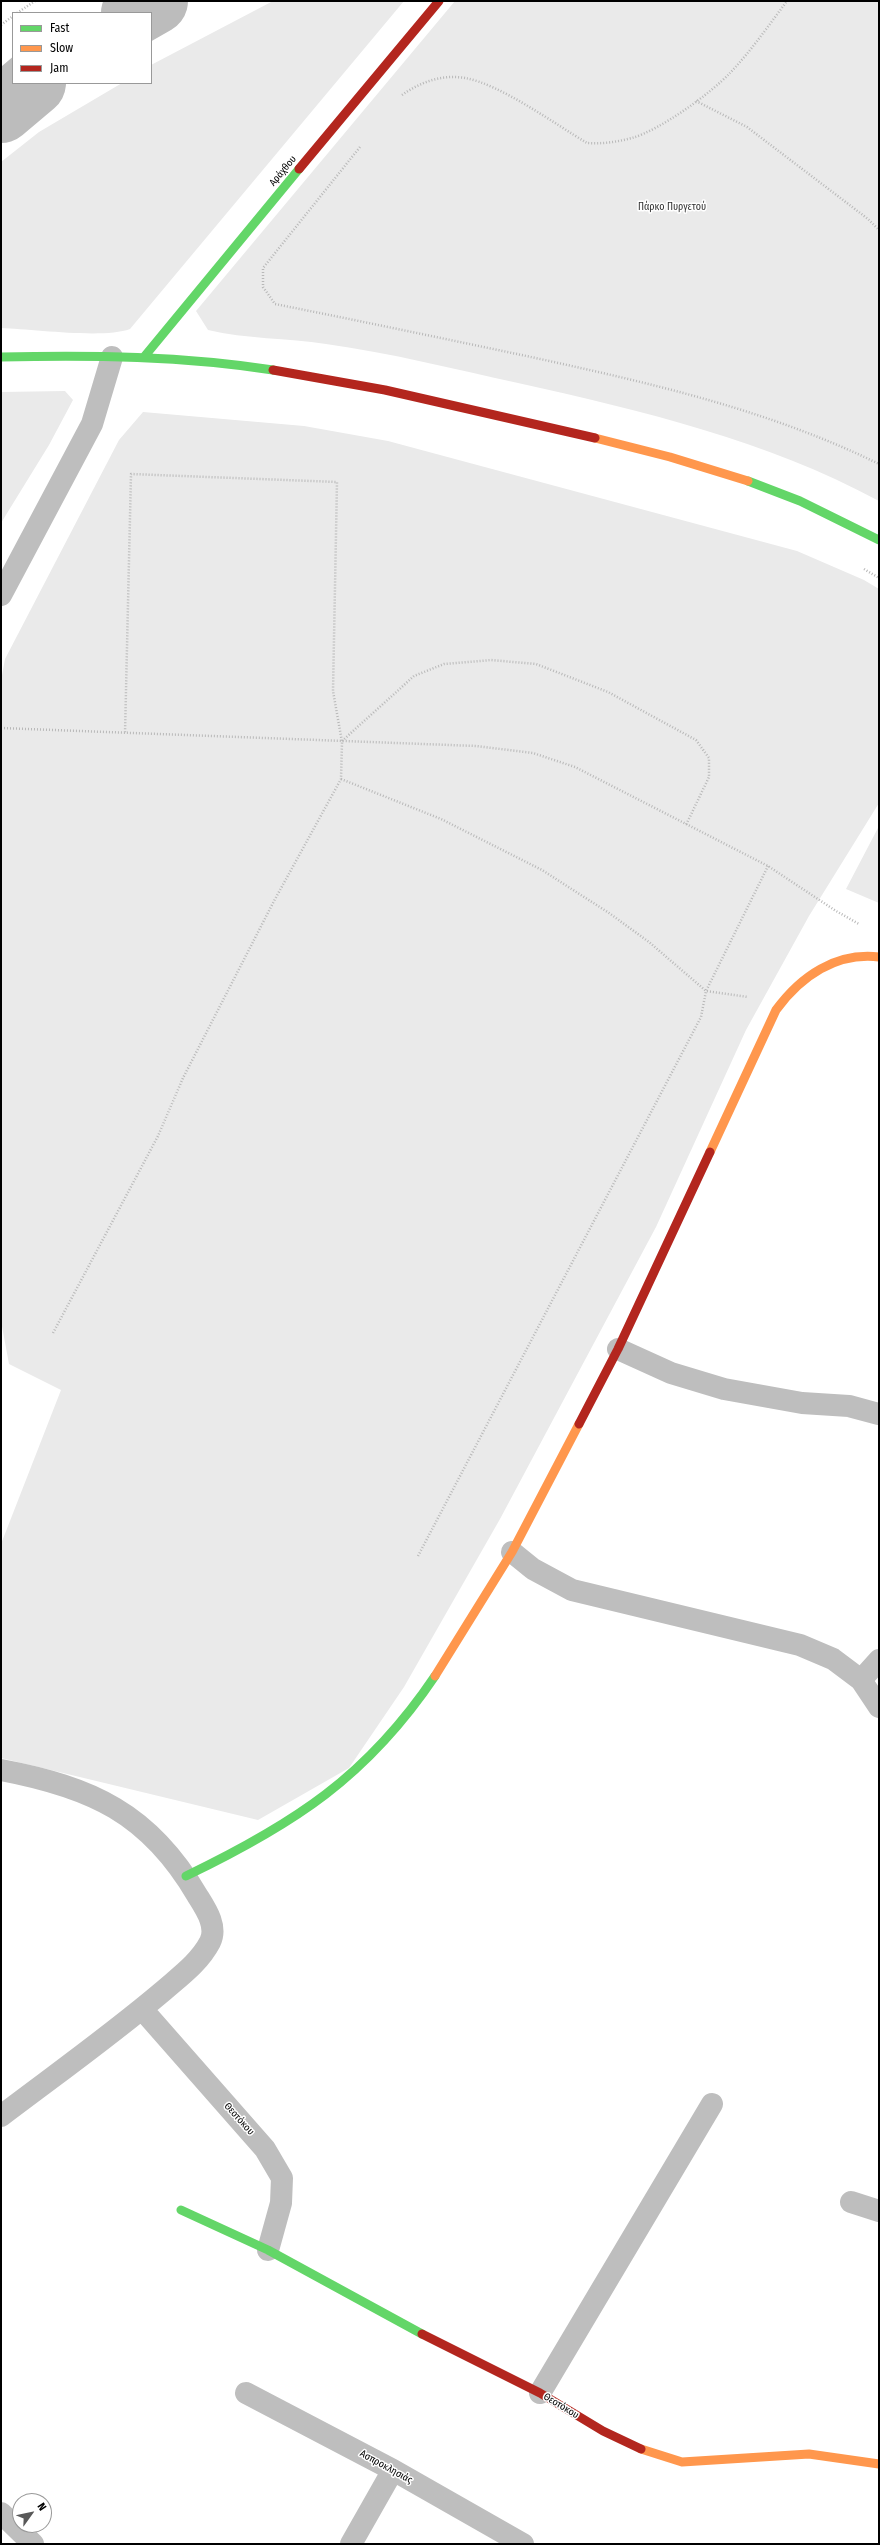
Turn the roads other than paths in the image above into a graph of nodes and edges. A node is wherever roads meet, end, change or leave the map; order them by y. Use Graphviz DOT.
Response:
graph roads {
  1 [pos="440,1"];
  2 [pos="1,356"];
  3 [pos="144,357"];
  4 [pos="112,358"];
  5 [pos="879,540"];
  6 [pos="1,595"];
  7 [pos="879,957"];
  8 [pos="618,1349"];
  9 [pos="879,1414"];
  10 [pos="512,1552"];
  11 [pos="879,1660"];
  12 [pos="861,1680"];
  13 [pos="879,1707"];
  14 [pos="1,1770"];
  15 [pos="186,1876"];
  16 [pos="142,2009"];
  17 [pos="712,2104"];
  18 [pos="1,2116"];
  19 [pos="851,2202"];
  20 [pos="181,2210"];
  21 [pos="879,2211"];
  22 [pos="268,2250"];
  23 [pos="246,2393"];
  24 [pos="540,2393"];
  25 [pos="879,2464"];
  26 [pos="394,2470"];
  27 [pos="1,2513"];
  28 [pos="33,2544"];
  29 [pos="351,2544"];
  30 [pos="523,2544"];
  1 -- 3 [label="street, Αράχθου"];
  2 -- 4 [label="street"];
  3 -- 4 [label="street"];
  3 -- 5 [label="street"];
  4 -- 6 [label="street"];
  7 -- 8 [label="street"];
  8 -- 9 [label="street"];
  8 -- 10 [label="street"];
  10 -- 12 [label="street"];
  10 -- 15 [label="street"];
  11 -- 12 [label="street"];
  12 -- 13 [label="street"];
  14 -- 15 [label="street"];
  15 -- 16 [label="street"];
  16 -- 18 [label="street"];
  16 -- 22 [label="street, Θεοτόκου"];
  17 -- 24 [label="street"];
  19 -- 21 [label="street"];
  20 -- 22 [label="street, Θεοτόκου"];
  22 -- 24 [label="street, Θεοτόκου"];
  23 -- 26 [label="street, Ασπροκλησιάς"];
  24 -- 25 [label="street, Θεοτόκου"];
  26 -- 29 [label="street"];
  26 -- 30 [label="street, Ασπροκλησιάς"];
  27 -- 28 [label="street"];
}
